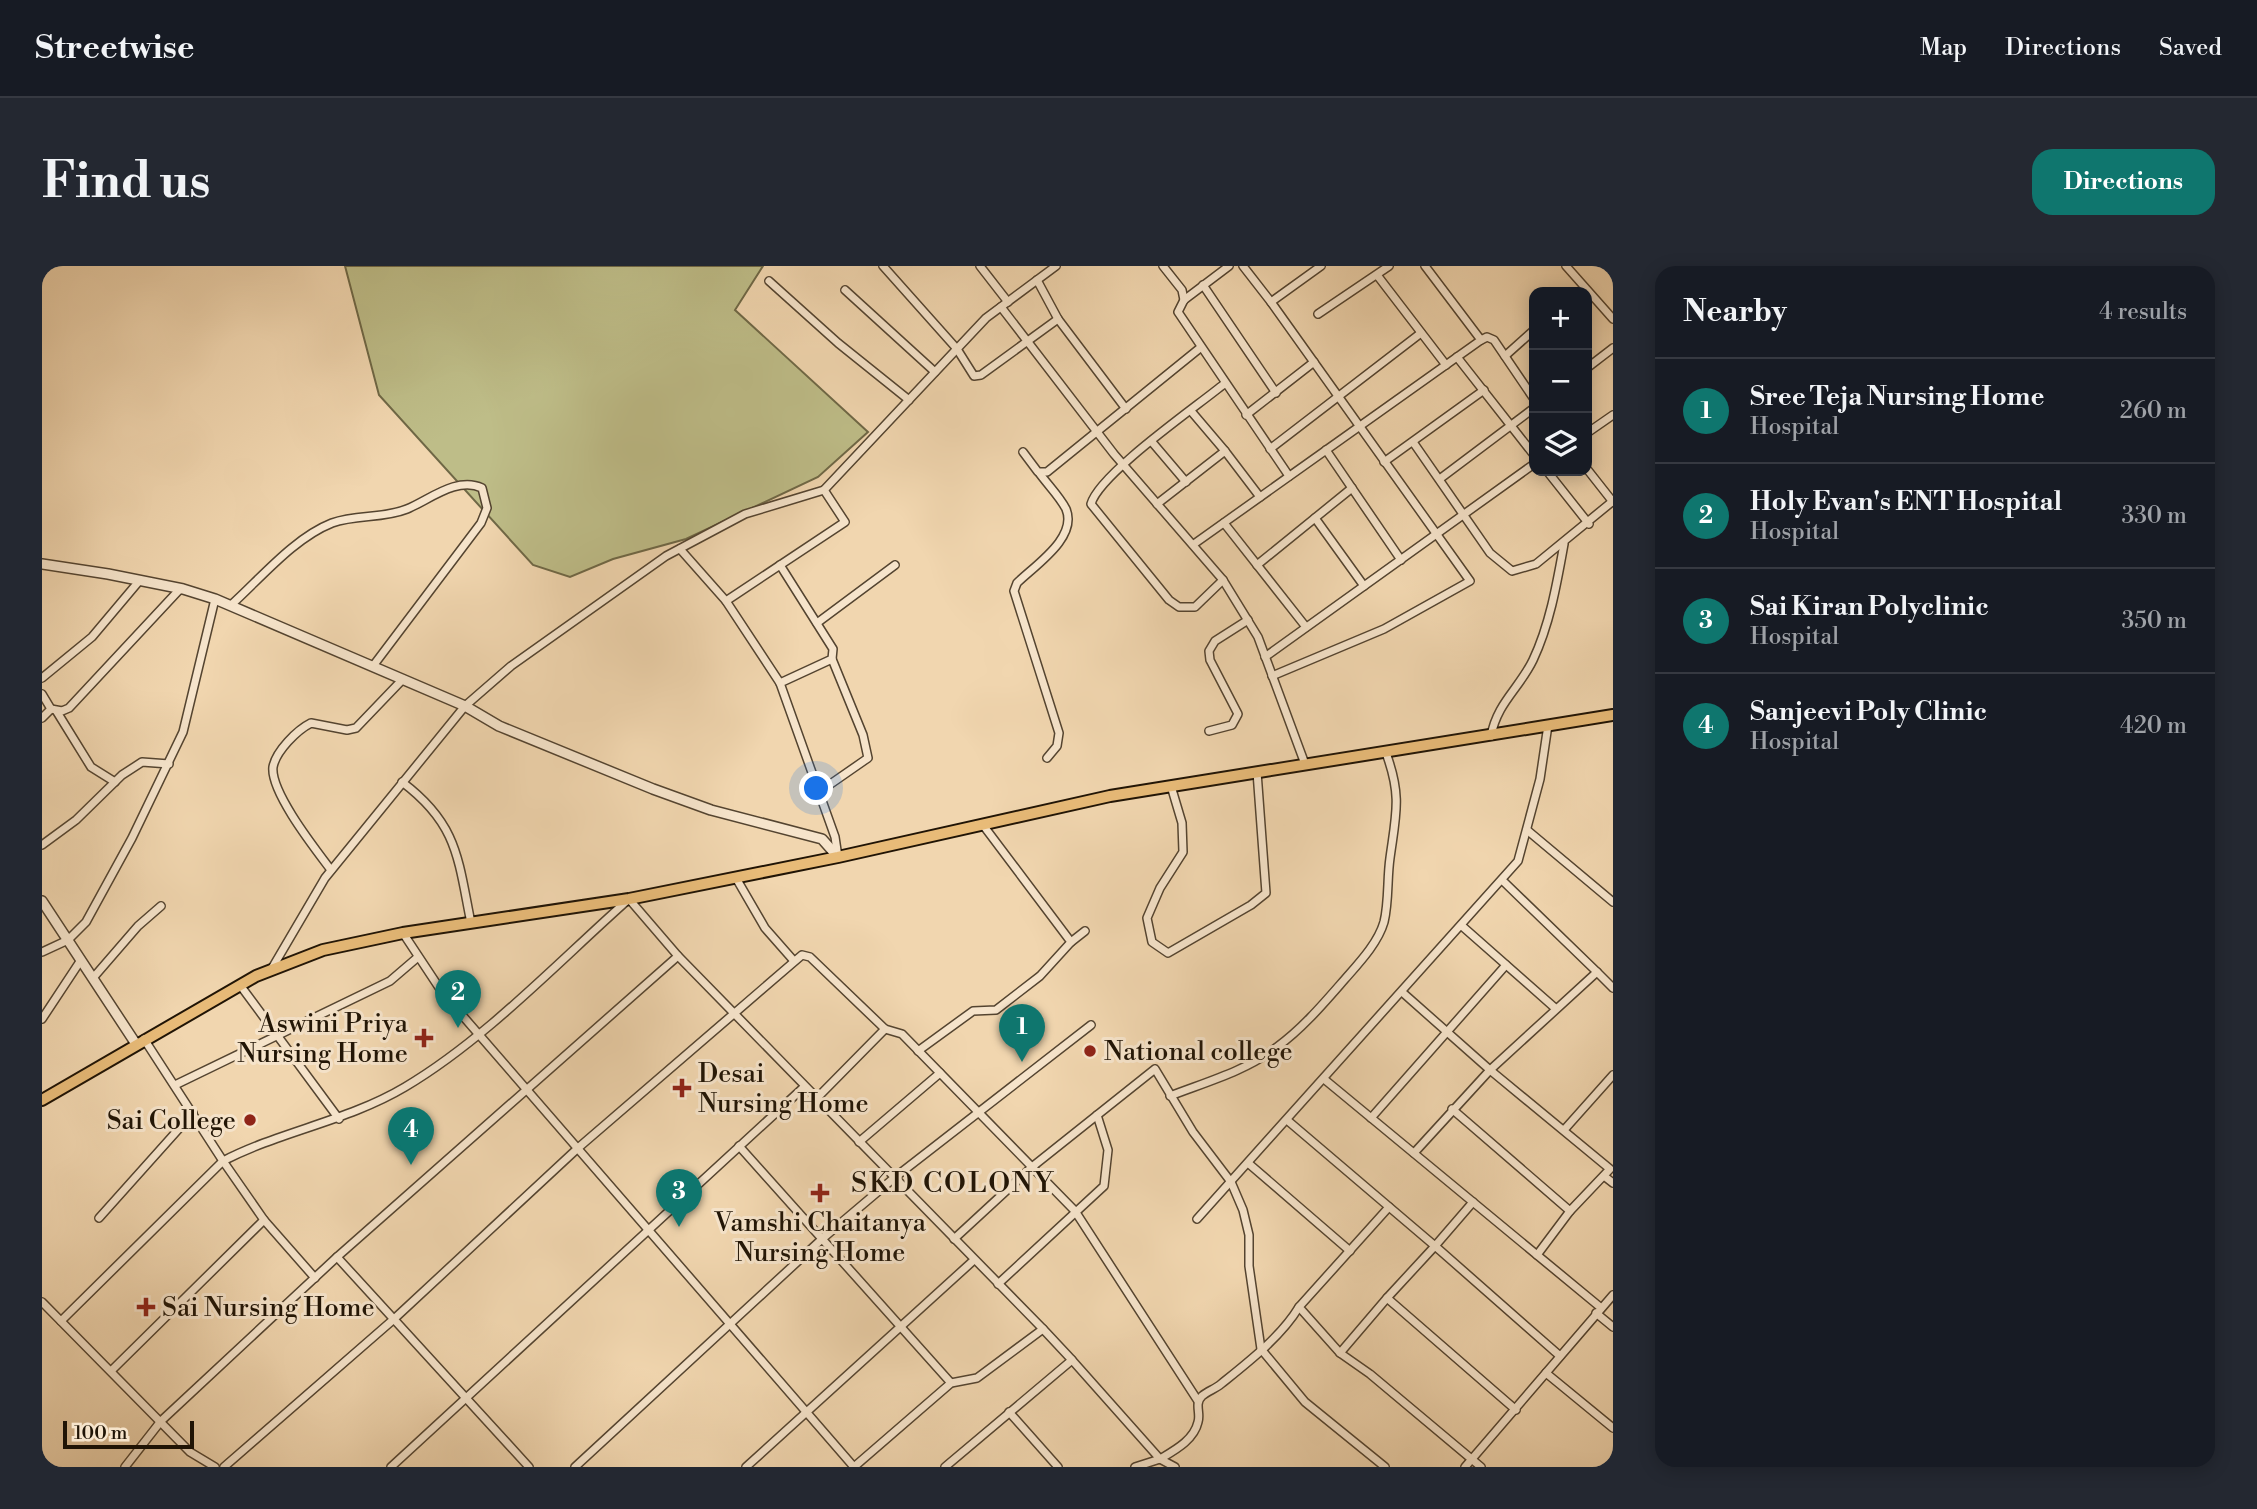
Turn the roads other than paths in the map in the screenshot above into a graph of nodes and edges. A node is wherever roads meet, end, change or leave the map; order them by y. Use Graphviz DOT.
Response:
graph roads {
  1 [pos="883,266"];
  2 [pos="980,266"];
  3 [pos="1056,266"];
  4 [pos="1163,266"];
  5 [pos="1229,266"];
  6 [pos="1242,266"];
  7 [pos="1321,266"];
  8 [pos="1389,266"];
  9 [pos="1425,266"];
  10 [pos="1566,266"];
  11 [pos="1045,269"];
  12 [pos="1377,275"];
  13 [pos="769,281"];
  14 [pos="1037,281"];
  15 [pos="1203,285"];
  16 [pos="1583,285"];
  17 [pos="845,290"];
  18 [pos="1184,300"];
  19 [pos="1271,302"];
  20 [pos="1005,305"];
  21 [pos="1318,314"];
  22 [pos="1058,319"];
  23 [pos="1613,319"];
  24 [pos="1421,333"];
  25 [pos="1529,334"];
  26 [pos="1028,340"];
  27 [pos="1481,340"];
  28 [pos="1200,348"];
  29 [pos="1613,348"];
  30 [pos="957,349"];
  31 [pos="1505,356"];
  32 [pos="1457,357"];
  33 [pos="1314,362"];
  34 [pos="1592,364"];
  35 [pos="1446,365"];
  36 [pos="935,372"];
  37 [pos="1224,384"];
  38 [pos="1484,390"];
  39 [pos="1529,392"];
  40 [pos="1276,393"];
  41 [pos="1337,394"];
  42 [pos="909,400"];
  43 [pos="1126,409"];
  44 [pos="1191,411"];
  45 [pos="1529,412"];
  46 [pos="1246,415"];
  47 [pos="1613,415"];
  48 [pos="1512,424"];
  49 [pos="1359,427"];
  50 [pos="1096,430"];
  51 [pos="1592,430"];
  52 [pos="1152,442"];
  53 [pos="1413,442"];
  54 [pos="1529,448"];
  55 [pos="1270,449"];
  56 [pos="1326,450"];
  57 [pos="1225,451"];
  58 [pos="1023,453"];
  59 [pos="1384,462"];
  60 [pos="1123,465"];
  61 [pos="1529,468"];
  62 [pos="1040,474"];
  63 [pos="1592,475"];
  64 [pos="1289,476"];
  65 [pos="1551,476"];
  66 [pos="1441,478"];
  67 [pos="1186,482"];
  68 [pos="1352,488"];
  69 [pos="824,490"];
  70 [pos="1260,498"];
  71 [pos="1613,502"];
  72 [pos="1157,505"];
  73 [pos="1465,514"];
  74 [pos="1315,518"];
  75 [pos="1224,523"];
  76 [pos="1589,524"];
  77 [pos="1437,535"];
  78 [pos="1194,544"];
  79 [pos="1564,544"];
  80 [pos="680,549"];
  81 [pos="1401,560"];
  82 [pos="42,564"];
  83 [pos="780,565"];
  84 [pos="895,565"];
  85 [pos="1257,565"];
  86 [pos="140,580"];
  87 [pos="1223,580"];
  88 [pos="1364,586"];
  89 [pos="180,589"];
  90 [pos="215,599"];
  91 [pos="726,601"];
  92 [pos="231,605"];
  93 [pos="1248,620"];
  94 [pos="817,623"];
  95 [pos="1306,627"];
  96 [pos="1265,657"];
  97 [pos="832,659"];
  98 [pos="373,666"];
  99 [pos="1272,676"];
  100 [pos="42,678"];
  101 [pos="403,679"];
  102 [pos="780,683"];
  103 [pos="42,694"];
  104 [pos="465,706"];
  105 [pos="54,710"];
  106 [pos="1613,715"];
  107 [pos="42,718"];
  108 [pos="1548,725"];
  109 [pos="1209,731"];
  110 [pos="1490,736"];
  111 [pos="1386,753"];
  112 [pos="1047,758"];
  113 [pos="169,764"];
  114 [pos="1305,764"];
  115 [pos="1257,772"];
  116 [pos="115,782"];
  117 [pos="402,782"];
  118 [pos="1171,786"];
  119 [pos="819,792"];
  120 [pos="983,825"];
  121 [pos="1527,830"];
  122 [pos="42,845"];
  123 [pos="838,858"];
  124 [pos="331,870"];
  125 [pos="736,878"];
  126 [pos="1503,881"];
  127 [pos="629,899"];
  128 [pos="42,901"];
  129 [pos="1613,902"];
  130 [pos="161,906"];
  131 [pos="471,923"];
  132 [pos="1462,926"];
  133 [pos="1085,930"];
  134 [pos="403,933"];
  135 [pos="68,940"];
  136 [pos="1071,942"];
  137 [pos="42,952"];
  138 [pos="418,957"];
  139 [pos="678,957"];
  140 [pos="81,960"];
  141 [pos="794,961"];
  142 [pos="1506,965"];
  143 [pos="270,971"];
  144 [pos="1597,972"];
  145 [pos="93,978"];
  146 [pos="240,985"];
  147 [pos="1613,988"];
  148 [pos="1402,992"];
  149 [pos="1555,1008"];
  150 [pos="733,1013"];
  151 [pos="42,1019"];
  152 [pos="1091,1026"];
  153 [pos="885,1029"];
  154 [pos="1447,1032"];
  155 [pos="478,1034"];
  156 [pos="278,1036"];
  157 [pos="140,1042"];
  158 [pos="918,1051"];
  159 [pos="1490,1070"];
  160 [pos="940,1073"];
  161 [pos="1613,1076"];
  162 [pos="1324,1079"];
  163 [pos="175,1086"];
  164 [pos="804,1087"];
  165 [pos="526,1088"];
  166 [pos="1170,1096"];
  167 [pos="816,1099"];
  168 [pos="42,1101"];
  169 [pos="1452,1109"];
  170 [pos="193,1113"];
  171 [pos="978,1113"];
  172 [pos="1097,1115"];
  173 [pos="1371,1118"];
  174 [pos="339,1119"];
  175 [pos="1287,1121"];
  176 [pos="1564,1130"];
  177 [pos="859,1142"];
  178 [pos="739,1146"];
  179 [pos="578,1148"];
  180 [pos="1414,1153"];
  181 [pos="223,1161"];
  182 [pos="1248,1163"];
  183 [pos="1032,1167"];
  184 [pos="1604,1176"];
  185 [pos="894,1178"];
  186 [pos="1231,1182"];
  187 [pos="1613,1183"];
  188 [pos="1473,1202"];
  189 [pos="1389,1207"];
  190 [pos="1075,1211"];
  191 [pos="1570,1211"];
  192 [pos="99,1218"];
  193 [pos="1197,1219"];
  194 [pos="264,1220"];
  195 [pos="648,1229"];
  196 [pos="954,1239"];
  197 [pos="822,1240"];
  198 [pos="1435,1246"];
  199 [pos="1350,1251"];
  200 [pos="1537,1255"];
  201 [pos="337,1257"];
  202 [pos="974,1260"];
  203 [pos="315,1278"];
  204 [pos="998,1284"];
  205 [pos="1613,1295"];
  206 [pos="1387,1298"];
  207 [pos="42,1302"];
  208 [pos="1299,1307"];
  209 [pos="1598,1310"];
  210 [pos="394,1319"];
  211 [pos="61,1321"];
  212 [pos="729,1322"];
  213 [pos="1613,1326"];
  214 [pos="901,1327"];
  215 [pos="1043,1329"];
  216 [pos="1261,1349"];
  217 [pos="1340,1353"];
  218 [pos="1560,1356"];
  219 [pos="1073,1360"];
  220 [pos="111,1371"];
  221 [pos="1546,1373"];
  222 [pos="951,1383"];
  223 [pos="466,1397"];
  224 [pos="1198,1401"];
  225 [pos="1516,1410"];
  226 [pos="807,1412"];
  227 [pos="1009,1412"];
  228 [pos="160,1421"];
  229 [pos="1613,1428"];
  230 [pos="1160,1459"];
  231 [pos="1473,1459"];
  232 [pos="124,1467"];
  233 [pos="215,1467"];
  234 [pos="224,1467"];
  235 [pos="391,1467"];
  236 [pos="529,1467"];
  237 [pos="575,1467"];
  238 [pos="746,1467"];
  239 [pos="854,1467"];
  240 [pos="945,1467"];
  241 [pos="1058,1467"];
  242 [pos="1135,1467"];
  243 [pos="1175,1467"];
  244 [pos="1385,1467"];
  245 [pos="1465,1467"];
  246 [pos="1481,1467"];
  1 -- 30 [label="street"];
  2 -- 20 [label="street"];
  3 -- 11 [label="street"];
  4 -- 18 [label="street"];
  5 -- 15 [label="street"];
  6 -- 19 [label="street"];
  7 -- 19 [label="street"];
  8 -- 12 [label="street"];
  9 -- 27 [label="street"];
  10 -- 16 [label="street"];
  11 -- 14 [label="street"];
  12 -- 21 [label="street"];
  12 -- 24 [label="street"];
  13 -- 42 [label="street"];
  14 -- 20 [label="street"];
  14 -- 22 [label="street"];
  15 -- 18 [label="street"];
  15 -- 40 [label="street"];
  16 -- 23 [label="street"];
  17 -- 36 [label="street"];
  18 -- 28 [label="street"];
  19 -- 33 [label="street"];
  20 -- 26 [label="street"];
  20 -- 30 [label="street"];
  22 -- 26 [label="street"];
  22 -- 43 [label="street"];
  24 -- 35 [label="street"];
  24 -- 41 [label="street"];
  25 -- 31 [label="street"];
  26 -- 30 [label="street"];
  26 -- 50 [label="street"];
  27 -- 31 [label="street"];
  27 -- 32 [label="street"];
  28 -- 37 [label="street"];
  28 -- 43 [label="street"];
  29 -- 34 [label="street"];
  30 -- 36 [label="street"];
  31 -- 39 [label="street"];
  32 -- 35 [label="street"];
  32 -- 38 [label="street"];
  33 -- 40 [label="street"];
  33 -- 41 [label="street"];
  35 -- 49 [label="street"];
  36 -- 42 [label="street"];
  37 -- 44 [label="street"];
  37 -- 46 [label="street"];
  38 -- 48 [label="street"];
  38 -- 53 [label="street"];
  40 -- 46 [label="street"];
  41 -- 49 [label="street"];
  41 -- 55 [label="street"];
  42 -- 69 [label="street"];
  43 -- 50 [label="street"];
  44 -- 52 [label="street"];
  44 -- 57 [label="street"];
  45 -- 48 [label="street"];
  46 -- 55 [label="street"];
  47 -- 51 [label="street"];
  48 -- 54 [label="street"];
  48 -- 66 [label="street"];
  49 -- 56 [label="street"];
  49 -- 59 [label="street"];
  50 -- 60 [label="street"];
  50 -- 62 [label="street"];
  52 -- 60 [label="street"];
  52 -- 67 [label="street"];
  53 -- 59 [label="street"];
  53 -- 66 [label="street"];
  55 -- 64 [label="street"];
  56 -- 64 [label="street"];
  56 -- 68 [label="street"];
  57 -- 67 [label="street"];
  57 -- 70 [label="street"];
  58 -- 62 [label="street"];
  59 -- 77 [label="street"];
  60 -- 72 [label="street"];
  60 -- 87 [label="street"];
  61 -- 73 [label="street"];
  62 -- 112 [label="street"];
  63 -- 71 [label="street"];
  64 -- 70 [label="street"];
  65 -- 76 [label="street"];
  66 -- 73 [label="street"];
  67 -- 72 [label="street"];
  68 -- 74 [label="street"];
  68 -- 81 [label="street"];
  69 -- 80 [label="street"];
  69 -- 83 [label="street"];
  70 -- 75 [label="street"];
  71 -- 76 [label="street"];
  72 -- 78 [label="street"];
  73 -- 77 [label="street"];
  73 -- 79 [label="street"];
  74 -- 85 [label="street"];
  74 -- 88 [label="street"];
  75 -- 78 [label="street"];
  75 -- 85 [label="street"];
  76 -- 79 [label="street"];
  77 -- 81 [label="street"];
  77 -- 99 [label="street"];
  78 -- 87 [label="street"];
  79 -- 110 [label="street"];
  80 -- 91 [label="street"];
  80 -- 104 [label="street"];
  81 -- 88 [label="street"];
  82 -- 86 [label="street"];
  83 -- 91 [label="street"];
  83 -- 94 [label="street"];
  84 -- 94 [label="street"];
  85 -- 95 [label="street"];
  86 -- 89 [label="street"];
  86 -- 100 [label="street"];
  87 -- 93 [label="street"];
  88 -- 95 [label="street"];
  89 -- 90 [label="street"];
  89 -- 105 [label="street"];
  90 -- 92 [label="street"];
  90 -- 113 [label="street"];
  91 -- 102 [label="street"];
  92 -- 98 [label="street"];
  92 -- 98 [label="street"];
  93 -- 96 [label="street"];
  93 -- 109 [label="street"];
  94 -- 97 [label="street"];
  95 -- 96 [label="street"];
  96 -- 99 [label="street"];
  97 -- 102 [label="street"];
  97 -- 119 [label="street"];
  98 -- 101 [label="street"];
  99 -- 114 [label="street"];
  101 -- 104 [label="street"];
  101 -- 124 [label="street"];
  102 -- 119 [label="street"];
  103 -- 105 [label="street"];
  104 -- 117 [label="street"];
  104 -- 123 [label="street"];
  105 -- 107 [label="street"];
  105 -- 116 [label="street"];
  106 -- 108 [label="main road"];
  108 -- 110 [label="main road"];
  108 -- 121 [label="street"];
  110 -- 111 [label="main road"];
  111 -- 114 [label="main road"];
  111 -- 166 [label="street"];
  113 -- 116 [label="street"];
  113 -- 135 [label="street"];
  114 -- 115 [label="main road"];
  115 -- 118 [label="main road"];
  115 -- 118 [label="street"];
  116 -- 122 [label="street"];
  117 -- 124 [label="street"];
  117 -- 131 [label="street"];
  118 -- 120 [label="main road"];
  119 -- 123 [label="street"];
  120 -- 123 [label="main road"];
  120 -- 136 [label="street"];
  121 -- 126 [label="street"];
  121 -- 129 [label="street"];
  123 -- 125 [label="main road"];
  124 -- 143 [label="street"];
  125 -- 127 [label="main road"];
  125 -- 141 [label="street"];
  126 -- 132 [label="street"];
  126 -- 144 [label="street"];
  127 -- 131 [label="main road"];
  127 -- 139 [label="street"];
  127 -- 155 [label="street"];
  128 -- 135 [label="street"];
  130 -- 145 [label="street"];
  131 -- 134 [label="main road"];
  132 -- 142 [label="street"];
  132 -- 148 [label="street"];
  133 -- 136 [label="street"];
  134 -- 138 [label="street"];
  134 -- 143 [label="main road"];
  135 -- 137 [label="street"];
  135 -- 140 [label="street"];
  136 -- 158 [label="street"];
  138 -- 155 [label="street"];
  138 -- 156 [label="street"];
  139 -- 150 [label="street"];
  139 -- 165 [label="street"];
  140 -- 145 [label="street"];
  140 -- 151 [label="street"];
  141 -- 150 [label="street"];
  141 -- 153 [label="street"];
  142 -- 149 [label="street"];
  142 -- 154 [label="street"];
  143 -- 146 [label="main road"];
  144 -- 147 [label="street"];
  144 -- 149 [label="street"];
  145 -- 157 [label="street"];
  146 -- 156 [label="street"];
  146 -- 157 [label="main road"];
  148 -- 154 [label="street"];
  148 -- 162 [label="street"];
  149 -- 159 [label="street"];
  150 -- 164 [label="street"];
  150 -- 179 [label="street"];
  152 -- 171 [label="street"];
  153 -- 158 [label="street"];
  153 -- 167 [label="street"];
  154 -- 159 [label="street"];
  154 -- 173 [label="street"];
  155 -- 165 [label="street"];
  155 -- 174 [label="street"];
  156 -- 163 [label="street"];
  156 -- 174 [label="street"];
  157 -- 163 [label="street"];
  157 -- 168 [label="main road"];
  158 -- 160 [label="street"];
  159 -- 169 [label="street"];
  159 -- 176 [label="street"];
  160 -- 171 [label="street"];
  160 -- 177 [label="street"];
  161 -- 176 [label="street"];
  162 -- 173 [label="street"];
  162 -- 175 [label="street"];
  163 -- 170 [label="street"];
  164 -- 167 [label="street"];
  164 -- 178 [label="street"];
  165 -- 179 [label="street"];
  165 -- 201 [label="street"];
  166 -- 172 [label="street"];
  166 -- 186 [label="street"];
  167 -- 177 [label="street"];
  169 -- 180 [label="street"];
  169 -- 191 [label="street"];
  170 -- 181 [label="street"];
  170 -- 192 [label="street"];
  171 -- 183 [label="street"];
  171 -- 185 [label="street"];
  172 -- 183 [label="street"];
  172 -- 190 [label="street"];
  173 -- 180 [label="street"];
  174 -- 181 [label="street"];
  175 -- 182 [label="street"];
  175 -- 189 [label="street"];
  176 -- 184 [label="street"];
  177 -- 185 [label="street"];
  178 -- 195 [label="street"];
  178 -- 197 [label="street"];
  179 -- 195 [label="street"];
  179 -- 210 [label="street"];
  180 -- 188 [label="street"];
  181 -- 194 [label="street"];
  181 -- 211 [label="street"];
  182 -- 186 [label="street"];
  182 -- 199 [label="street"];
  183 -- 190 [label="street"];
  183 -- 196 [label="street"];
  184 -- 187 [label="street"];
  184 -- 191 [label="street"];
  185 -- 196 [label="street"];
  185 -- 197 [label="street"];
  186 -- 193 [label="street"];
  186 -- 216 [label="street"];
  188 -- 198 [label="street"];
  188 -- 200 [label="street"];
  189 -- 198 [label="street"];
  189 -- 199 [label="street"];
  190 -- 204 [label="street"];
  190 -- 224 [label="street"];
  191 -- 200 [label="street"];
  194 -- 203 [label="street"];
  194 -- 220 [label="street"];
  195 -- 212 [label="street"];
  195 -- 223 [label="street"];
  196 -- 202 [label="street"];
  197 -- 212 [label="street"];
  197 -- 214 [label="street"];
  198 -- 206 [label="street"];
  198 -- 218 [label="street"];
  199 -- 208 [label="street"];
  200 -- 209 [label="street"];
  201 -- 203 [label="street"];
  201 -- 210 [label="street"];
  202 -- 204 [label="street"];
  202 -- 214 [label="street"];
  203 -- 228 [label="street"];
  204 -- 215 [label="street"];
  205 -- 209 [label="street"];
  206 -- 217 [label="street"];
  206 -- 225 [label="street"];
  207 -- 211 [label="street"];
  208 -- 216 [label="street"];
  208 -- 217 [label="street"];
  209 -- 213 [label="street"];
  209 -- 218 [label="street"];
  210 -- 223 [label="street"];
  210 -- 234 [label="street"];
  211 -- 220 [label="street"];
  212 -- 226 [label="street"];
  212 -- 237 [label="street"];
  214 -- 222 [label="street"];
  214 -- 226 [label="street"];
  215 -- 219 [label="street"];
  215 -- 222 [label="street"];
  216 -- 224 [label="street"];
  216 -- 244 [label="street"];
  217 -- 231 [label="street"];
  218 -- 221 [label="street"];
  219 -- 227 [label="street"];
  219 -- 230 [label="street"];
  220 -- 228 [label="street"];
  221 -- 225 [label="street"];
  221 -- 229 [label="street"];
  222 -- 239 [label="street"];
  223 -- 235 [label="street"];
  223 -- 236 [label="street"];
  224 -- 230 [label="street"];
  225 -- 231 [label="street"];
  226 -- 238 [label="street"];
  226 -- 239 [label="street"];
  227 -- 240 [label="street"];
  227 -- 241 [label="street"];
  228 -- 232 [label="street"];
  228 -- 233 [label="street"];
  230 -- 242 [label="street"];
  230 -- 243 [label="street"];
  231 -- 245 [label="street"];
  231 -- 246 [label="street"];
}
